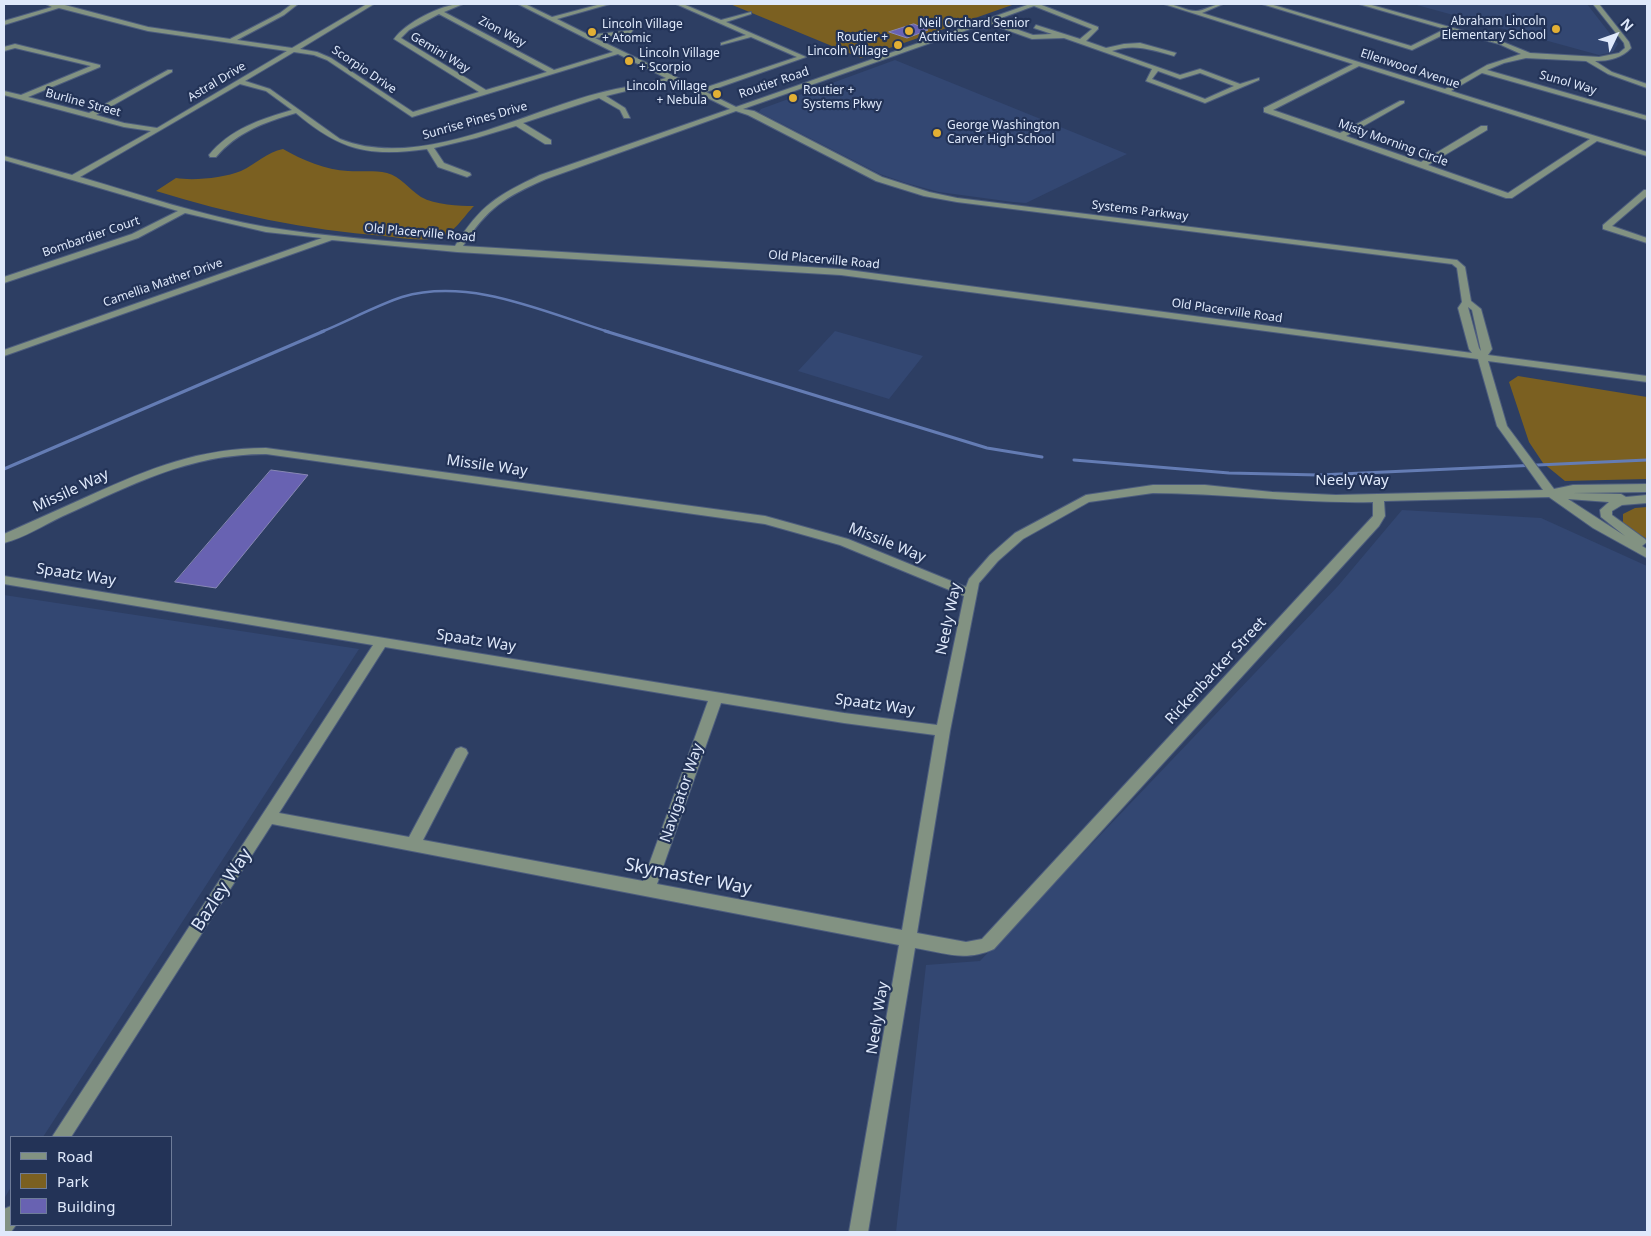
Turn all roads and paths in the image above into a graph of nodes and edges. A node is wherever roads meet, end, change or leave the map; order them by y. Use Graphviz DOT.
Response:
graph roads {
  1 [pos="49,4"];
  2 [pos="68,4"];
  3 [pos="295,4"];
  4 [pos="371,4"];
  5 [pos="460,4"];
  6 [pos="521,4"];
  7 [pos="607,4"];
  8 [pos="679,4"];
  9 [pos="1034,4"];
  10 [pos="1167,4"];
  11 [pos="1220,4"];
  12 [pos="1265,4"];
  13 [pos="1362,4"];
  14 [pos="1596,4"];
  15 [pos="60,7"];
  16 [pos="440,12"];
  17 [pos="749,12"];
  18 [pos="1197,13"];
  19 [pos="551,19"];
  20 [pos="987,21"];
  21 [pos="720,22"];
  22 [pos="4,23"];
  23 [pos="183,24"];
  24 [pos="1036,26"];
  25 [pos="1450,29"];
  26 [pos="631,30"];
  27 [pos="167,32"];
  28 [pos="752,35"];
  29 [pos="1064,36"];
  30 [pos="588,37"];
  31 [pos="232,40"];
  32 [pos="1081,42"];
  33 [pos="723,44"];
  34 [pos="296,48"];
  35 [pos="4,49"];
  36 [pos="1105,51"];
  37 [pos="619,52"];
  38 [pos="1174,54"];
  39 [pos="1528,55"];
  40 [pos="1587,59"];
  41 [pos="1358,64"];
  42 [pos="1156,69"];
  43 [pos="170,71"];
  44 [pos="1482,71"];
  45 [pos="553,72"];
  46 [pos="671,78"];
  47 [pos="1257,79"];
  48 [pos="239,82"];
  49 [pos="1240,86"];
  50 [pos="1647,86"];
  51 [pos="700,92"];
  52 [pos="1444,92"];
  53 [pos="4,93"];
  54 [pos="485,93"];
  55 [pos="599,95"];
  56 [pos="21,98"];
  57 [pos="1402,102"];
  58 [pos="734,109"];
  59 [pos="297,111"];
  60 [pos="89,116"];
  61 [pos="627,116"];
  62 [pos="1647,118"];
  63 [pos="515,122"];
  64 [pos="1484,128"];
  65 [pos="158,130"];
  66 [pos="1340,136"];
  67 [pos="1596,138"];
  68 [pos="548,142"];
  69 [pos="430,147"];
  70 [pos="1647,154"];
  71 [pos="213,156"];
  72 [pos="4,158"];
  73 [pos="1422,165"];
  74 [pos="467,176"];
  75 [pos="73,178"];
  76 [pos="1645,196"];
  77 [pos="185,210"];
  78 [pos="331,238"];
  79 [pos="1647,242"];
  80 [pos="457,249"];
  81 [pos="4,280"];
  82 [pos="4,353"];
  83 [pos="1482,357"];
  84 [pos="1647,379"];
  85 [pos="1647,488"];
  86 [pos="1551,493"];
  87 [pos="1378,498"];
  88 [pos="1647,498"];
  89 [pos="4,539"];
  90 [pos="1647,546"];
  91 [pos="1647,554"];
  92 [pos="4,580"];
  93 [pos="970,594"];
  94 [pos="382,642"];
  95 [pos="716,697"];
  96 [pos="943,731"];
  97 [pos="462,753"];
  98 [pos="269,817"];
  99 [pos="413,844"];
  100 [pos="1064,860"];
  101 [pos="648,889"];
  102 [pos="908,939"];
  103 [pos="62,1136"];
  104 [pos="859,1232"];
  1 -- 15 [label="street, Scorpio Drive"];
  2 -- 15 [label="street"];
  3 -- 31 [label="street"];
  4 -- 34 [label="street, Astral Drive"];
  5 -- 16 [label="street, Gemini Way"];
  6 -- 19 [label="street, Systems Parkway"];
  7 -- 19 [label="street"];
  8 -- 21 [label="street"];
  9 -- 20 [label="street, Routier Road"];
  9 -- 32 [label="street"];
  10 -- 18 [label="street, Ellenwood Avenue"];
  11 -- 18 [label="street"];
  12 -- 25 [label="street"];
  13 -- 25 [label="street"];
  14 -- 40 [label="street"];
  15 -- 22 [label="street"];
  15 -- 27 [label="street, Scorpio Drive"];
  16 -- 45 [label="street, Zion Way"];
  16 -- 54 [label="street, Gemini Way"];
  17 -- 21 [label="street"];
  18 -- 41 [label="street, Ellenwood Avenue"];
  19 -- 30 [label="street, Systems Parkway"];
  20 -- 29 [label="street"];
  20 -- 58 [label="street, Routier Road"];
  21 -- 28 [label="street"];
  23 -- 27 [label="street"];
  24 -- 29 [label="street"];
  25 -- 39 [label="street"];
  26 -- 30 [label="street"];
  27 -- 31 [label="street, Scorpio Drive"];
  28 -- 33 [label="street"];
  28 -- 51 [label="street"];
  29 -- 32 [label="street"];
  30 -- 37 [label="street, Systems Parkway"];
  31 -- 34 [label="street, Scorpio Drive"];
  32 -- 36 [label="street"];
  34 -- 48 [label="street, Astral Drive"];
  34 -- 54 [label="street, Scorpio Drive"];
  35 -- 56 [label="street"];
  36 -- 38 [label="street"];
  36 -- 42 [label="street"];
  37 -- 45 [label="street, Scorpio Drive"];
  37 -- 46 [label="street, Systems Parkway"];
  39 -- 40 [label="street"];
  39 -- 44 [label="street"];
  40 -- 50 [label="street"];
  41 -- 52 [label="street, Ellenwood Avenue"];
  41 -- 66 [label="street, Misty Morning Circle"];
  42 -- 49 [label="street"];
  42 -- 49 [label="street"];
  43 -- 60 [label="street"];
  44 -- 52 [label="street"];
  44 -- 62 [label="street, Sunol Way"];
  45 -- 54 [label="street, Scorpio Drive"];
  46 -- 51 [label="street, Systems Parkway"];
  46 -- 55 [label="street, Sunrise Pines Drive"];
  47 -- 49 [label="street"];
  48 -- 59 [label="street, Sunrise Pines Drive"];
  48 -- 65 [label="street, Astral Drive"];
  51 -- 58 [label="street, Systems Parkway"];
  52 -- 67 [label="street, Ellenwood Avenue"];
  53 -- 56 [label="street, Burline Street"];
  55 -- 61 [label="street"];
  55 -- 63 [label="street, Sunrise Pines Drive"];
  56 -- 60 [label="street, Burline Street"];
  57 -- 66 [label="street"];
  58 -- 80 [label="street, Routier Road"];
  58 -- 83 [label="street, Systems Parkway"];
  59 -- 69 [label="street, Sunrise Pines Drive"];
  59 -- 71 [label="street"];
  60 -- 65 [label="street, Burline Street"];
  63 -- 68 [label="street"];
  63 -- 69 [label="street, Sunrise Pines Drive"];
  64 -- 73 [label="street"];
  65 -- 75 [label="street, Astral Drive"];
  66 -- 73 [label="street, Misty Morning Circle"];
  67 -- 70 [label="street, Ellenwood Avenue"];
  67 -- 73 [label="street, Misty Morning Circle"];
  69 -- 74 [label="street"];
  72 -- 75 [label="street, Old Placerville Road"];
  75 -- 77 [label="street, Old Placerville Road"];
  76 -- 79 [label="street"];
  77 -- 78 [label="street, Old Placerville Road"];
  77 -- 81 [label="street, Bombardier Court"];
  78 -- 80 [label="street, Old Placerville Road"];
  78 -- 82 [label="street, Camellia Mather Drive"];
  80 -- 83 [label="street, Old Placerville Road"];
  83 -- 84 [label="street, Old Placerville Road"];
  83 -- 86 [label="street, Systems Parkway"];
  85 -- 86 [label="street"];
  86 -- 87 [label="street, Neely Way"];
  86 -- 88 [label="street"];
  86 -- 91 [label="street, Systems Parkway"];
  87 -- 93 [label="street, Neely Way"];
  87 -- 100 [label="street, Rickenbacker Street"];
  88 -- 90 [label="street"];
  89 -- 93 [label="street, Missile Way"];
  92 -- 94 [label="street, Spaatz Way"];
  93 -- 96 [label="street, Neely Way"];
  94 -- 95 [label="street, Spaatz Way"];
  94 -- 98 [label="street, Bazley Way"];
  95 -- 96 [label="street, Spaatz Way"];
  95 -- 101 [label="street, Navigator Way"];
  96 -- 102 [label="street, Neely Way"];
  97 -- 99 [label="street"];
  98 -- 99 [label="street, Skymaster Way"];
  98 -- 103 [label="street, Bazley Way"];
  99 -- 101 [label="street, Skymaster Way"];
  100 -- 102 [label="street, Skymaster Way"];
  101 -- 102 [label="street, Skymaster Way"];
  102 -- 104 [label="street, Neely Way"];
}
